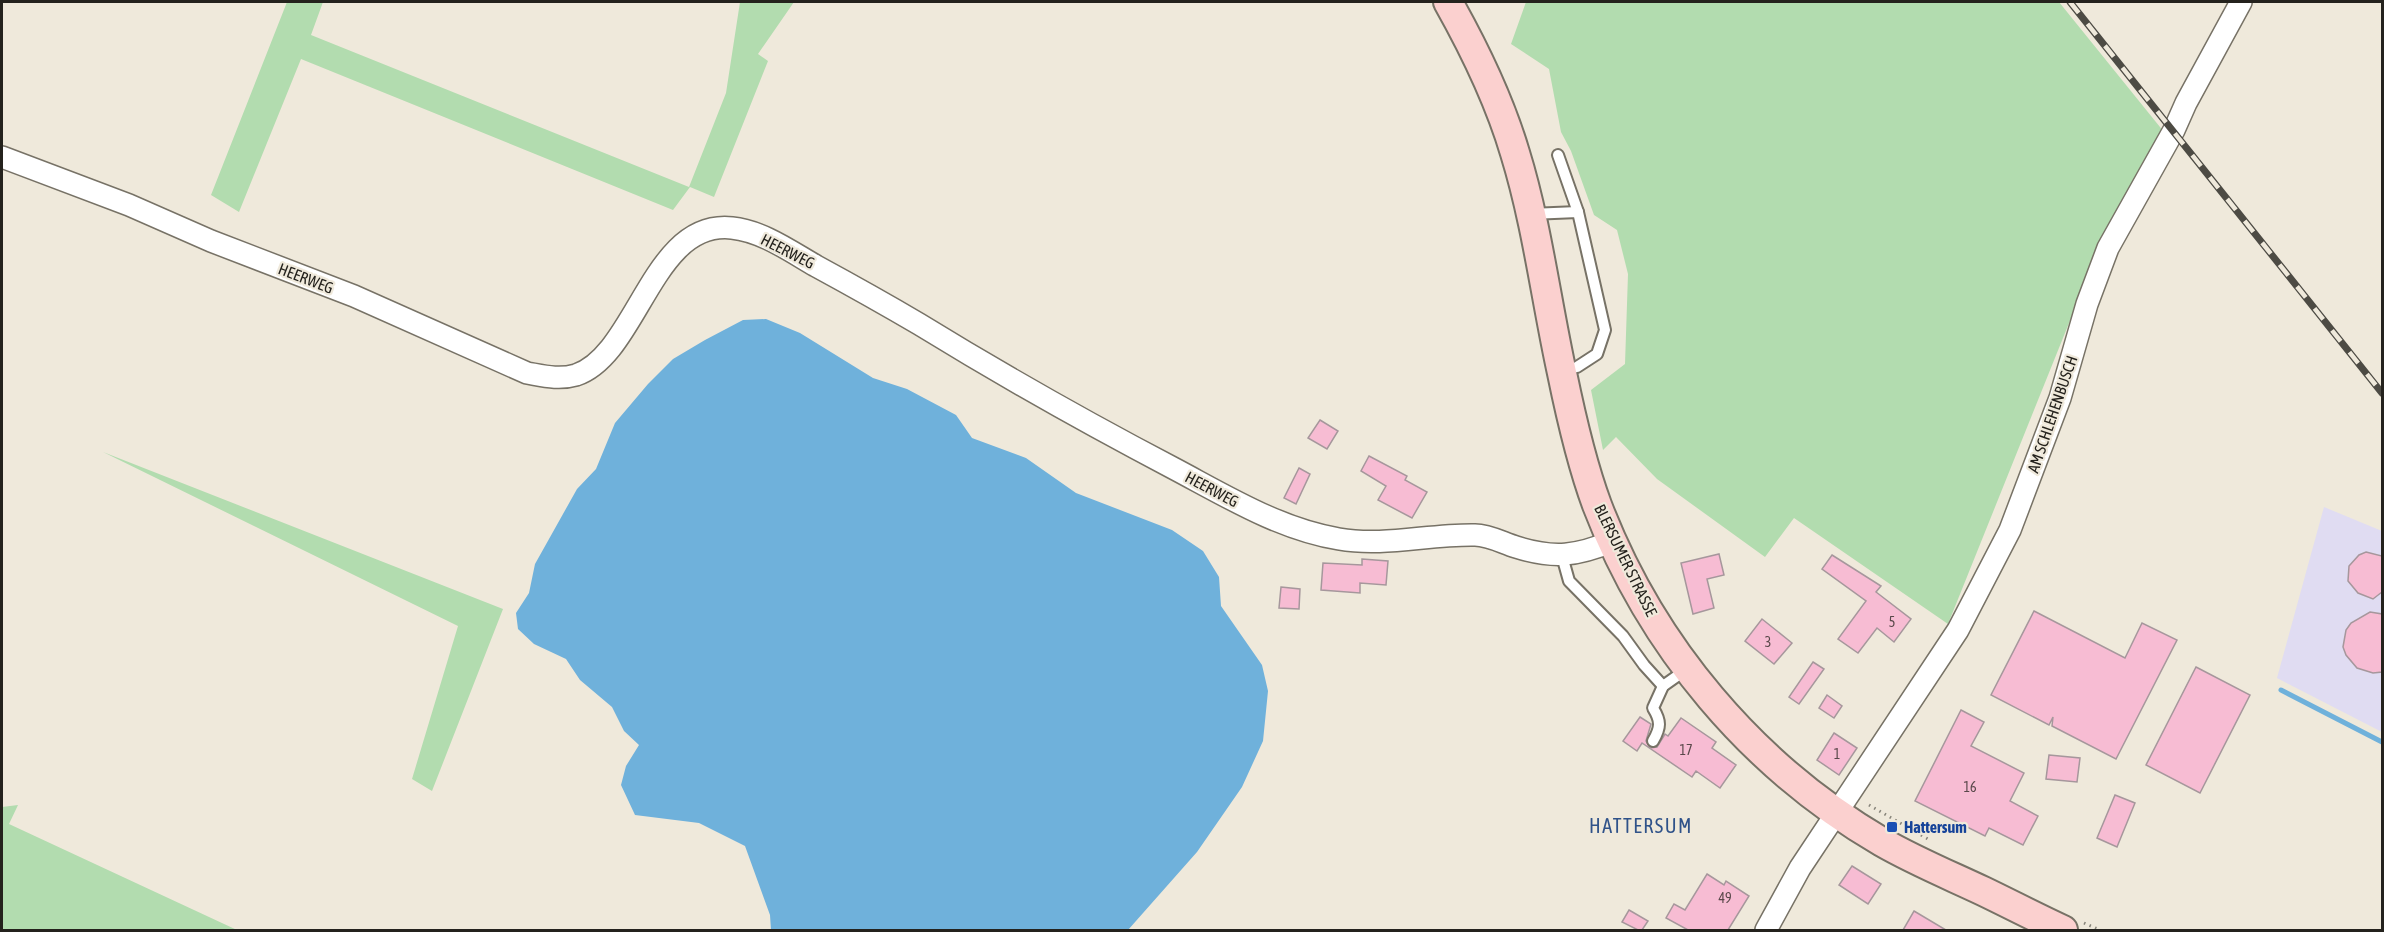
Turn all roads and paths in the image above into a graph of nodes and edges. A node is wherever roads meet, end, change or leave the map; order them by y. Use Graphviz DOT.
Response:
graph roads {
  1 [pos="1448,2"];
  2 [pos="2241,2"];
  3 [pos="1558,155"];
  4 [pos="2,157"];
  5 [pos="1578,212"];
  6 [pos="1530,214"];
  7 [pos="1561,371"];
  8 [pos="1612,541"];
  9 [pos="1562,556"];
  10 [pos="1688,669"];
  11 [pos="1664,686"];
  12 [pos="1653,741"];
  13 [pos="1844,804"];
  14 [pos="1932,842"];
  15 [pos="2071,925"];
  16 [pos="1766,930"];
  17 [pos="2100,930"];
  1 -- 6 [label="main road, BLERSUMER STRASSE"];
  2 -- 13 [label="street, AM SCHLEHENBUSCH"];
  3 -- 5 [label="lane"];
  4 -- 9 [label="street, HEERWEG"];
  5 -- 6 [label="lane"];
  5 -- 7 [label="lane"];
  6 -- 7 [label="main road, BLERSUMER STRASSE"];
  7 -- 8 [label="main road, BLERSUMER STRASSE"];
  8 -- 9 [label="street, HEERWEG"];
  8 -- 10 [label="main road, BLERSUMER STRASSE"];
  9 -- 11 [label="lane"];
  10 -- 11 [label="lane"];
  10 -- 13 [label="main road, BLERSUMER STRASSE"];
  11 -- 12 [label="lane"];
  13 -- 14 [label="path"];
  13 -- 15 [label="main road, BLERSUMER STRASSE"];
  13 -- 16 [label="street, AM SCHLEHENBUSCH"];
  15 -- 17 [label="path"];
}
